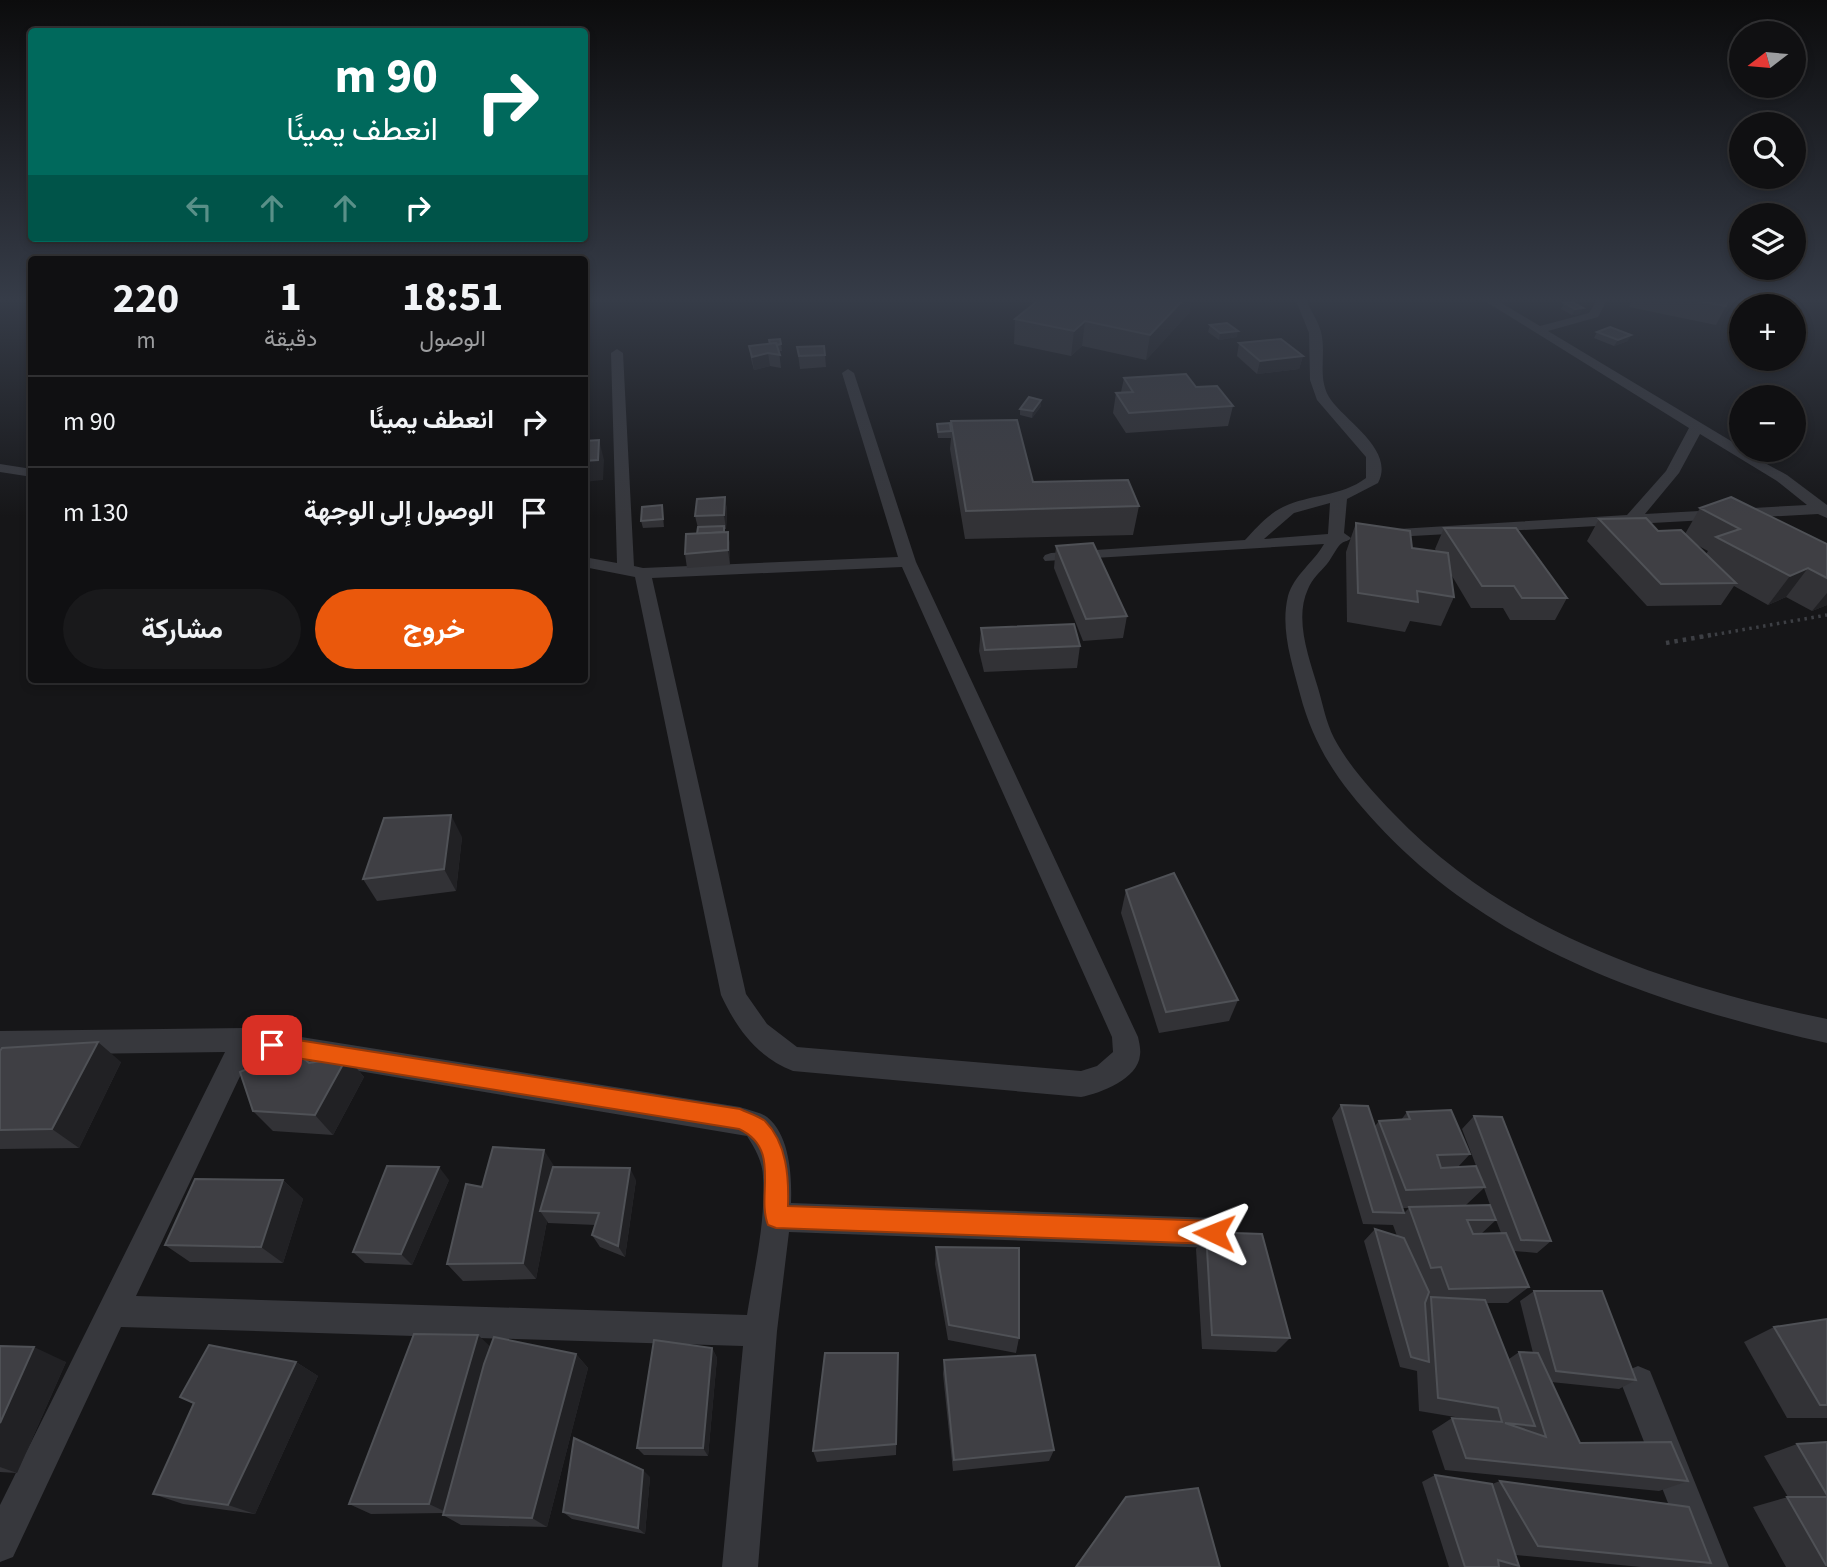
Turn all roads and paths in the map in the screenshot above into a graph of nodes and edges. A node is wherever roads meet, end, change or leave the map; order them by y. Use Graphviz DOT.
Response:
graph roads {
  1 [pos="618,371"];
  2 [pos="1317,371"];
  3 [pos="1606,371"];
  4 [pos="848,373"];
  5 [pos="1697,426"];
  6 [pos="0,468"];
  7 [pos="28,472"];
  8 [pos="1340,496"];
  9 [pos="1825,511"];
  10 [pos="1632,519"];
  11 [pos="1335,538"];
  12 [pos="1251,543"];
  13 [pos="1051,558"];
  14 [pos="908,562"];
  15 [pos="588,563"];
  16 [pos="635,571"];
  17 [pos="1827,615"];
  18 [pos="1666,643"];
  19 [pos="1827,1031"];
  20 [pos="244,1040"];
  21 [pos="0,1043"];
  22 [pos="776,1217"];
  23 [pos="1214,1233"];
  24 [pos="115,1311"];
  25 [pos="761,1331"];
  26 [pos="1638,1383"];
  27 [pos="0,1544"];
  28 [pos="740,1567"];
  29 [pos="1711,1567"];
  1 -- 16 [label="street"];
  2 -- 8 [label="street"];
  3 -- 5 [label="street"];
  4 -- 14 [label="street"];
  5 -- 9 [label="street"];
  5 -- 10 [label="street"];
  6 -- 7 [label="street"];
  8 -- 11 [label="street"];
  8 -- 12 [label="street"];
  9 -- 10 [label="street"];
  10 -- 11 [label="street"];
  11 -- 12 [label="street"];
  11 -- 19 [label="street"];
  12 -- 13 [label="street"];
  14 -- 16 [label="street"];
  14 -- 16 [label="street"];
  15 -- 16 [label="street"];
  17 -- 18 [label="path"];
  20 -- 21 [label="street"];
  20 -- 22 [label="street"];
  20 -- 24 [label="street"];
  22 -- 23 [label="street"];
  22 -- 25 [label="street"];
  24 -- 25 [label="street"];
  24 -- 27 [label="street"];
  25 -- 28 [label="street"];
  26 -- 29 [label="street"];
}
